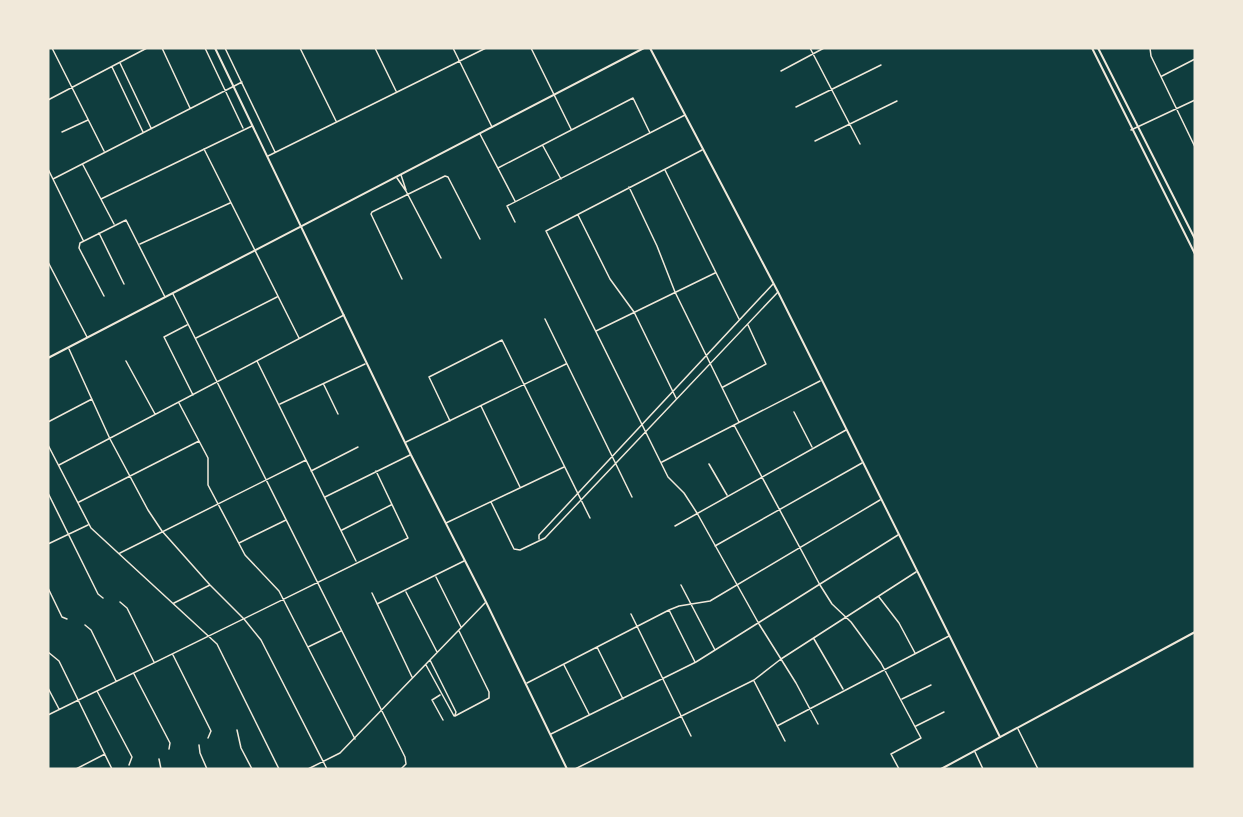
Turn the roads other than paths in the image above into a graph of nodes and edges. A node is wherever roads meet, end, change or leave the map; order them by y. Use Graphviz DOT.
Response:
graph roads {
  1 [pos="52,48"];
  2 [pos="147,48"];
  3 [pos="162,48"];
  4 [pos="205,48"];
  5 [pos="215,48"];
  6 [pos="225,48"];
  7 [pos="300,48"];
  8 [pos="375,48"];
  9 [pos="453,48"];
  10 [pos="486,48"];
  11 [pos="531,48"];
  12 [pos="644,48"];
  13 [pos="650,48"];
  14 [pos="810,48"];
  15 [pos="824,48"];
  16 [pos="1092,48"];
  17 [pos="1098,48"];
  18 [pos="1150,48"];
  19 [pos="813,54"];
  20 [pos="1195,59"];
  21 [pos="460,61"];
  22 [pos="120,63"];
  23 [pos="881,65"];
  24 [pos="112,67"];
  25 [pos="781,71"];
  26 [pos="1161,76"];
  27 [pos="242,82"];
  28 [pos="235,86"];
  29 [pos="73,87"];
  30 [pos="831,88"];
  31 [pos="226,91"];
  32 [pos="396,91"];
  33 [pos="554,95"];
  34 [pos="48,100"];
  35 [pos="1195,100"];
  36 [pos="897,101"];
  37 [pos="796,106"];
  38 [pos="190,109"];
  39 [pos="1177,109"];
  40 [pos="685,115"];
  41 [pos="89,120"];
  42 [pos="336,122"];
  43 [pos="849,124"];
  44 [pos="253,126"];
  45 [pos="1137,127"];
  46 [pos="493,128"];
  47 [pos="152,129"];
  48 [pos="244,130"];
  49 [pos="572,130"];
  50 [pos="1131,130"];
  51 [pos="62,132"];
  52 [pos="144,132"];
  53 [pos="650,133"];
  54 [pos="480,134"];
  55 [pos="1194,140"];
  56 [pos="815,141"];
  57 [pos="860,144"];
  58 [pos="543,145"];
  59 [pos="1195,147"];
  60 [pos="204,149"];
  61 [pos="703,149"];
  62 [pos="104,152"];
  63 [pos="275,152"];
  64 [pos="268,156"];
  65 [pos="82,163"];
  66 [pos="498,168"];
  67 [pos="48,169"];
  68 [pos="665,169"];
  69 [pos="399,176"];
  70 [pos="52,178"];
  71 [pos="561,179"];
  72 [pos="629,188"];
  73 [pos="408,194"];
  74 [pos="101,199"];
  75 [pos="515,202"];
  76 [pos="230,203"];
  77 [pos="578,215"];
  78 [pos="515,222"];
  79 [pos="115,225"];
  80 [pos="301,227"];
  81 [pos="99,233"];
  82 [pos="480,239"];
  83 [pos="1195,239"];
  84 [pos="84,241"];
  85 [pos="139,244"];
  86 [pos="254,251"];
  87 [pos="1195,254"];
  88 [pos="441,258"];
  89 [pos="48,262"];
  90 [pos="716,272"];
  91 [pos="402,279"];
  92 [pos="124,284"];
  93 [pos="773,284"];
  94 [pos="675,292"];
  95 [pos="778,292"];
  96 [pos="173,293"];
  97 [pos="104,296"];
  98 [pos="277,296"];
  99 [pos="165,297"];
  100 [pos="634,312"];
  101 [pos="344,315"];
  102 [pos="545,319"];
  103 [pos="739,320"];
  104 [pos="188,325"];
  105 [pos="747,325"];
  106 [pos="596,331"];
  107 [pos="87,337"];
  108 [pos="195,338"];
  109 [pos="299,339"];
  110 [pos="68,347"];
  111 [pos="706,356"];
  112 [pos="48,357"];
  113 [pos="126,361"];
  114 [pos="257,361"];
  115 [pos="367,363"];
  116 [pos="567,363"];
  117 [pos="710,364"];
  118 [pos="821,380"];
  119 [pos="217,382"];
  120 [pos="323,384"];
  121 [pos="523,385"];
  122 [pos="722,387"];
  123 [pos="673,391"];
  124 [pos="193,396"];
  125 [pos="92,399"];
  126 [pos="677,399"];
  127 [pos="179,403"];
  128 [pos="279,405"];
  129 [pos="481,406"];
  130 [pos="794,412"];
  131 [pos="338,414"];
  132 [pos="156,415"];
  133 [pos="450,420"];
  134 [pos="48,422"];
  135 [pos="739,422"];
  136 [pos="642,423"];
  137 [pos="734,425"];
  138 [pos="846,429"];
  139 [pos="646,432"];
  140 [pos="110,439"];
  141 [pos="199,441"];
  142 [pos="405,443"];
  143 [pos="48,445"];
  144 [pos="358,447"];
  145 [pos="812,448"];
  146 [pos="411,454"];
  147 [pos="612,456"];
  148 [pos="306,460"];
  149 [pos="661,462"];
  150 [pos="863,462"];
  151 [pos="616,464"];
  152 [pos="709,464"];
  153 [pos="58,465"];
  154 [pos="564,467"];
  155 [pos="311,471"];
  156 [pos="376,471"];
  157 [pos="130,477"];
  158 [pos="761,477"];
  159 [pos="267,480"];
  160 [pos="521,488"];
  161 [pos="48,493"];
  162 [pos="578,493"];
  163 [pos="727,496"];
  164 [pos="324,497"];
  165 [pos="632,497"];
  166 [pos="581,499"];
  167 [pos="881,499"];
  168 [pos="491,502"];
  169 [pos="78,503"];
  170 [pos="218,504"];
  171 [pos="392,505"];
  172 [pos="780,510"];
  173 [pos="697,513"];
  174 [pos="591,518"];
  175 [pos="287,520"];
  176 [pos="89,524"];
  177 [pos="445,524"];
  178 [pos="675,526"];
  179 [pos="162,531"];
  180 [pos="341,531"];
  181 [pos="67,535"];
  182 [pos="899,535"];
  183 [pos="540,540"];
  184 [pos="239,543"];
  185 [pos="48,544"];
  186 [pos="715,546"];
  187 [pos="799,548"];
  188 [pos="119,554"];
  189 [pos="464,561"];
  190 [pos="356,562"];
  191 [pos="917,571"];
  192 [pos="435,576"];
  193 [pos="319,582"];
  194 [pos="210,585"];
  195 [pos="681,585"];
  196 [pos="736,585"];
  197 [pos="820,585"];
  198 [pos="48,588"];
  199 [pos="406,592"];
  200 [pos="372,593"];
  201 [pos="879,596"];
  202 [pos="103,598"];
  203 [pos="283,599"];
  204 [pos="120,602"];
  205 [pos="173,603"];
  206 [pos="486,603"];
  207 [pos="377,604"];
  208 [pos="690,605"];
  209 [pos="669,610"];
  210 [pos="631,614"];
  211 [pos="846,617"];
  212 [pos="244,619"];
  213 [pos="67,620"];
  214 [pos="759,624"];
  215 [pos="85,625"];
  216 [pos="637,626"];
  217 [pos="461,628"];
  218 [pos="459,630"];
  219 [pos="342,631"];
  220 [pos="1195,632"];
  221 [pos="209,636"];
  222 [pos="949,636"];
  223 [pos="813,638"];
  224 [pos="597,647"];
  225 [pos="307,648"];
  226 [pos="715,651"];
  227 [pos="48,652"];
  228 [pos="437,652"];
  229 [pos="915,653"];
  230 [pos="172,654"];
  231 [pos="781,659"];
  232 [pos="430,660"];
  233 [pos="155,663"];
  234 [pos="696,663"];
  235 [pos="426,664"];
  236 [pos="564,664"];
  237 [pos="885,669"];
  238 [pos="134,673"];
  239 [pos="413,678"];
  240 [pos="663,679"];
  241 [pos="754,680"];
  242 [pos="117,681"];
  243 [pos="525,684"];
  244 [pos="931,685"];
  245 [pos="48,688"];
  246 [pos="844,690"];
  247 [pos="97,691"];
  248 [pos="441,694"];
  249 [pos="623,699"];
  250 [pos="78,700"];
  251 [pos="901,700"];
  252 [pos="809,708"];
  253 [pos="59,710"];
  254 [pos="382,711"];
  255 [pos="944,712"];
  256 [pos="48,715"];
  257 [pos="590,715"];
  258 [pos="455,716"];
  259 [pos="681,717"];
  260 [pos="443,720"];
  261 [pos="818,724"];
  262 [pos="777,726"];
  263 [pos="915,726"];
  264 [pos="1018,728"];
  265 [pos="237,730"];
  266 [pos="550,735"];
  267 [pos="691,736"];
  268 [pos="1000,737"];
  269 [pos="208,738"];
  270 [pos="355,739"];
  271 [pos="785,741"];
  272 [pos="199,745"];
  273 [pos="169,749"];
  274 [pos="974,751"];
  275 [pos="105,754"];
  276 [pos="159,759"];
  277 [pos="322,762"];
  278 [pos="129,765"];
  279 [pos="76,769"];
  280 [pos="112,769"];
  281 [pos="161,769"];
  282 [pos="207,769"];
  283 [pos="252,769"];
  284 [pos="279,769"];
  285 [pos="308,769"];
  286 [pos="327,769"];
  287 [pos="401,769"];
  288 [pos="567,769"];
  289 [pos="575,769"];
  290 [pos="899,769"];
  291 [pos="941,769"];
  292 [pos="983,769"];
  293 [pos="1038,769"];
  1 -- 29 [label="street"];
  2 -- 22 [label="street"];
  3 -- 38 [label="street"];
  4 -- 31 [label="street"];
  5 -- 28 [label="main road"];
  6 -- 27 [label="street"];
  7 -- 42 [label="street"];
  8 -- 32 [label="street"];
  9 -- 21 [label="street"];
  10 -- 21 [label="street"];
  11 -- 33 [label="street"];
  12 -- 33 [label="main road"];
  13 -- 40 [label="main road"];
  14 -- 19 [label="street"];
  15 -- 19 [label="street"];
  16 -- 50 [label="main road"];
  17 -- 45 [label="main road"];
  18 -- 26 [label="street"];
  19 -- 25 [label="street"];
  19 -- 30 [label="street"];
  20 -- 26 [label="street"];
  21 -- 32 [label="street"];
  21 -- 46 [label="street"];
  22 -- 24 [label="street"];
  22 -- 47 [label="street"];
  23 -- 30 [label="street"];
  24 -- 29 [label="street"];
  24 -- 52 [label="street"];
  26 -- 39 [label="street"];
  27 -- 28 [label="street"];
  27 -- 63 [label="street"];
  28 -- 31 [label="street"];
  28 -- 44 [label="main road"];
  29 -- 34 [label="street"];
  29 -- 41 [label="street"];
  30 -- 37 [label="street"];
  30 -- 43 [label="street"];
  31 -- 38 [label="street"];
  31 -- 48 [label="street"];
  32 -- 42 [label="street"];
  33 -- 46 [label="main road"];
  33 -- 49 [label="street"];
  35 -- 39 [label="street"];
  36 -- 43 [label="street"];
  38 -- 47 [label="street"];
  39 -- 45 [label="street"];
  39 -- 55 [label="street"];
  40 -- 53 [label="street"];
  40 -- 61 [label="main road"];
  41 -- 51 [label="street"];
  41 -- 62 [label="street"];
  42 -- 63 [label="street"];
  43 -- 56 [label="street"];
  43 -- 57 [label="street"];
  44 -- 48 [label="street"];
  44 -- 64 [label="main road"];
  45 -- 50 [label="street"];
  45 -- 83 [label="main road"];
  46 -- 54 [label="main road"];
  47 -- 52 [label="street"];
  48 -- 60 [label="street"];
  49 -- 53 [label="street"];
  49 -- 58 [label="street"];
  50 -- 87 [label="main road"];
  52 -- 62 [label="street"];
  53 -- 71 [label="street"];
  54 -- 66 [label="street"];
  54 -- 69 [label="main road"];
  55 -- 59 [label="street"];
  58 -- 66 [label="street"];
  58 -- 71 [label="street"];
  60 -- 74 [label="street"];
  60 -- 76 [label="street"];
  61 -- 68 [label="street"];
  61 -- 93 [label="main road"];
  62 -- 65 [label="street"];
  63 -- 64 [label="street"];
  64 -- 80 [label="main road"];
  65 -- 70 [label="street"];
  65 -- 74 [label="street"];
  66 -- 75 [label="street"];
  67 -- 70 [label="street"];
  68 -- 72 [label="street"];
  68 -- 90 [label="street"];
  69 -- 73 [label="street"];
  69 -- 80 [label="main road"];
  70 -- 84 [label="street"];
  71 -- 75 [label="street"];
  72 -- 77 [label="street"];
  72 -- 94 [label="street"];
  73 -- 82 [label="street"];
  73 -- 88 [label="street"];
  73 -- 91 [label="street"];
  74 -- 79 [label="street"];
  75 -- 78 [label="street"];
  76 -- 85 [label="street"];
  76 -- 86 [label="street"];
  77 -- 100 [label="street"];
  77 -- 106 [label="street"];
  79 -- 81 [label="street"];
  79 -- 85 [label="street"];
  80 -- 86 [label="main road"];
  80 -- 101 [label="main road"];
  81 -- 84 [label="street"];
  81 -- 92 [label="street"];
  84 -- 97 [label="street"];
  85 -- 99 [label="street"];
  86 -- 96 [label="main road"];
  86 -- 98 [label="street"];
  89 -- 107 [label="street"];
  90 -- 94 [label="street"];
  90 -- 103 [label="street"];
  93 -- 95 [label="main road"];
  93 -- 103 [label="street"];
  94 -- 100 [label="street"];
  94 -- 111 [label="street"];
  95 -- 105 [label="street"];
  95 -- 118 [label="main road"];
  96 -- 99 [label="main road"];
  96 -- 104 [label="street"];
  98 -- 108 [label="street"];
  98 -- 109 [label="street"];
  99 -- 107 [label="main road"];
  100 -- 106 [label="street"];
  100 -- 123 [label="street"];
  101 -- 109 [label="street"];
  101 -- 115 [label="main road"];
  102 -- 116 [label="street"];
  103 -- 111 [label="street"];
  104 -- 108 [label="street"];
  104 -- 124 [label="street"];
  105 -- 117 [label="street"];
  105 -- 122 [label="street"];
  106 -- 136 [label="street"];
  107 -- 110 [label="main road"];
  108 -- 119 [label="street"];
  109 -- 114 [label="street"];
  110 -- 112 [label="main road"];
  110 -- 125 [label="street"];
  111 -- 117 [label="street"];
  111 -- 123 [label="street"];
  113 -- 132 [label="street"];
  114 -- 119 [label="street"];
  114 -- 128 [label="street"];
  115 -- 120 [label="street"];
  115 -- 142 [label="main road"];
  116 -- 121 [label="street"];
  116 -- 147 [label="street"];
  117 -- 122 [label="street"];
  117 -- 126 [label="street"];
  118 -- 135 [label="street"];
  118 -- 138 [label="main road"];
  119 -- 124 [label="street"];
  119 -- 159 [label="street"];
  120 -- 128 [label="street"];
  120 -- 131 [label="street"];
  121 -- 129 [label="street"];
  121 -- 133 [label="street"];
  121 -- 154 [label="street"];
  122 -- 135 [label="street"];
  123 -- 126 [label="street"];
  123 -- 136 [label="street"];
  124 -- 127 [label="street"];
  125 -- 134 [label="street"];
  125 -- 140 [label="street"];
  126 -- 139 [label="street"];
  127 -- 132 [label="street"];
  127 -- 141 [label="street"];
  128 -- 148 [label="street"];
  129 -- 133 [label="street"];
  129 -- 160 [label="street"];
  130 -- 145 [label="street"];
  132 -- 140 [label="street"];
  133 -- 142 [label="street"];
  135 -- 137 [label="street"];
  136 -- 139 [label="street"];
  136 -- 147 [label="street"];
  137 -- 149 [label="street"];
  137 -- 158 [label="street"];
  138 -- 145 [label="street"];
  138 -- 150 [label="main road"];
  139 -- 149 [label="street"];
  139 -- 151 [label="street"];
  140 -- 153 [label="street"];
  140 -- 157 [label="street"];
  141 -- 157 [label="street"];
  141 -- 170 [label="street"];
  142 -- 146 [label="main road"];
  143 -- 153 [label="street"];
  144 -- 155 [label="street"];
  145 -- 158 [label="street"];
  146 -- 156 [label="street"];
  146 -- 177 [label="main road"];
  147 -- 151 [label="street"];
  147 -- 162 [label="street"];
  148 -- 155 [label="street"];
  148 -- 159 [label="street"];
  149 -- 173 [label="street"];
  150 -- 167 [label="main road"];
  150 -- 172 [label="street"];
  151 -- 165 [label="street"];
  151 -- 166 [label="street"];
  152 -- 163 [label="street"];
  153 -- 169 [label="street"];
  154 -- 160 [label="street"];
  154 -- 162 [label="street"];
  155 -- 164 [label="street"];
  156 -- 164 [label="street"];
  156 -- 171 [label="street"];
  157 -- 169 [label="street"];
  157 -- 179 [label="street"];
  158 -- 163 [label="street"];
  158 -- 172 [label="street"];
  159 -- 170 [label="street"];
  159 -- 175 [label="street"];
  160 -- 168 [label="street"];
  161 -- 181 [label="street"];
  162 -- 166 [label="street"];
  162 -- 183 [label="street"];
  163 -- 173 [label="street"];
  164 -- 180 [label="street"];
  166 -- 174 [label="street"];
  166 -- 183 [label="street"];
  167 -- 182 [label="main road"];
  167 -- 187 [label="street"];
  168 -- 177 [label="street"];
  168 -- 183 [label="street"];
  169 -- 176 [label="street"];
  170 -- 179 [label="street"];
  170 -- 184 [label="street"];
  171 -- 180 [label="street"];
  171 -- 190 [label="street"];
  172 -- 186 [label="street"];
  172 -- 187 [label="street"];
  173 -- 178 [label="street"];
  173 -- 186 [label="street"];
  175 -- 184 [label="street"];
  175 -- 193 [label="street"];
  176 -- 181 [label="street"];
  176 -- 188 [label="street"];
  177 -- 189 [label="main road"];
  179 -- 188 [label="street"];
  179 -- 194 [label="street"];
  180 -- 190 [label="street"];
  181 -- 185 [label="street"];
  181 -- 202 [label="street"];
  182 -- 191 [label="main road"];
  182 -- 197 [label="street"];
  184 -- 203 [label="street"];
  186 -- 196 [label="street"];
  187 -- 196 [label="street"];
  187 -- 197 [label="street"];
  188 -- 205 [label="street"];
  189 -- 192 [label="street"];
  189 -- 206 [label="main road"];
  190 -- 193 [label="street"];
  191 -- 201 [label="street"];
  191 -- 222 [label="main road"];
  192 -- 199 [label="street"];
  192 -- 217 [label="street"];
  193 -- 203 [label="street"];
  193 -- 219 [label="street"];
  194 -- 205 [label="street"];
  194 -- 212 [label="street"];
  195 -- 208 [label="street"];
  196 -- 208 [label="street"];
  196 -- 214 [label="street"];
  197 -- 211 [label="street"];
  197 -- 214 [label="street"];
  198 -- 213 [label="street"];
  199 -- 207 [label="street"];
  199 -- 228 [label="street"];
  200 -- 207 [label="street"];
  201 -- 211 [label="street"];
  201 -- 229 [label="street"];
  203 -- 212 [label="street"];
  203 -- 225 [label="street"];
  204 -- 233 [label="street"];
  205 -- 221 [label="street"];
  206 -- 217 [label="street"];
  206 -- 243 [label="main road"];
  207 -- 239 [label="street"];
  208 -- 209 [label="street"];
  208 -- 226 [label="street"];
  209 -- 216 [label="street"];
  209 -- 234 [label="street"];
  210 -- 216 [label="street"];
  211 -- 223 [label="street"];
  211 -- 237 [label="street"];
  212 -- 221 [label="street"];
  212 -- 277 [label="street"];
  214 -- 226 [label="street"];
  214 -- 231 [label="street"];
  215 -- 242 [label="street"];
  216 -- 224 [label="street"];
  216 -- 240 [label="street"];
  217 -- 218 [label="street"];
  218 -- 228 [label="street"];
  218 -- 258 [label="street"];
  219 -- 225 [label="street"];
  219 -- 254 [label="street"];
  220 -- 264 [label="main road"];
  221 -- 230 [label="street"];
  221 -- 284 [label="street"];
  222 -- 229 [label="street"];
  222 -- 268 [label="main road"];
  223 -- 231 [label="street"];
  223 -- 246 [label="street"];
  224 -- 236 [label="street"];
  224 -- 249 [label="street"];
  225 -- 270 [label="street"];
  226 -- 234 [label="street"];
  227 -- 250 [label="street"];
  228 -- 232 [label="street"];
  229 -- 237 [label="street"];
  230 -- 233 [label="street"];
  230 -- 269 [label="street"];
  231 -- 241 [label="street"];
  231 -- 252 [label="street"];
  232 -- 235 [label="street"];
  232 -- 258 [label="street"];
  233 -- 238 [label="street"];
  234 -- 240 [label="street"];
  235 -- 239 [label="street"];
  235 -- 248 [label="street"];
  236 -- 243 [label="street"];
  236 -- 257 [label="street"];
  237 -- 246 [label="street"];
  237 -- 251 [label="street"];
  238 -- 242 [label="street"];
  238 -- 273 [label="street"];
  239 -- 254 [label="street"];
  240 -- 249 [label="street"];
  240 -- 259 [label="street"];
  241 -- 259 [label="street"];
  241 -- 262 [label="street"];
  242 -- 247 [label="street"];
  243 -- 266 [label="main road"];
  244 -- 251 [label="street"];
  245 -- 253 [label="street"];
  246 -- 252 [label="street"];
  247 -- 250 [label="street"];
  247 -- 278 [label="street"];
  248 -- 258 [label="street"];
  248 -- 260 [label="street"];
  249 -- 257 [label="street"];
  250 -- 253 [label="street"];
  250 -- 275 [label="street"];
  251 -- 263 [label="street"];
  252 -- 261 [label="street"];
  252 -- 262 [label="street"];
  253 -- 256 [label="street"];
  254 -- 270 [label="street"];
  254 -- 287 [label="street"];
  255 -- 263 [label="street"];
  257 -- 266 [label="street"];
  259 -- 267 [label="street"];
  259 -- 289 [label="street"];
  262 -- 271 [label="street"];
  263 -- 290 [label="street"];
  264 -- 268 [label="main road"];
  264 -- 293 [label="street"];
  265 -- 283 [label="street"];
  266 -- 288 [label="main road"];
  268 -- 274 [label="main road"];
  270 -- 277 [label="street"];
  272 -- 282 [label="street"];
  274 -- 291 [label="main road"];
  274 -- 292 [label="street"];
  275 -- 279 [label="street"];
  275 -- 280 [label="street"];
  276 -- 281 [label="street"];
  277 -- 285 [label="street"];
  277 -- 286 [label="street"];
}
